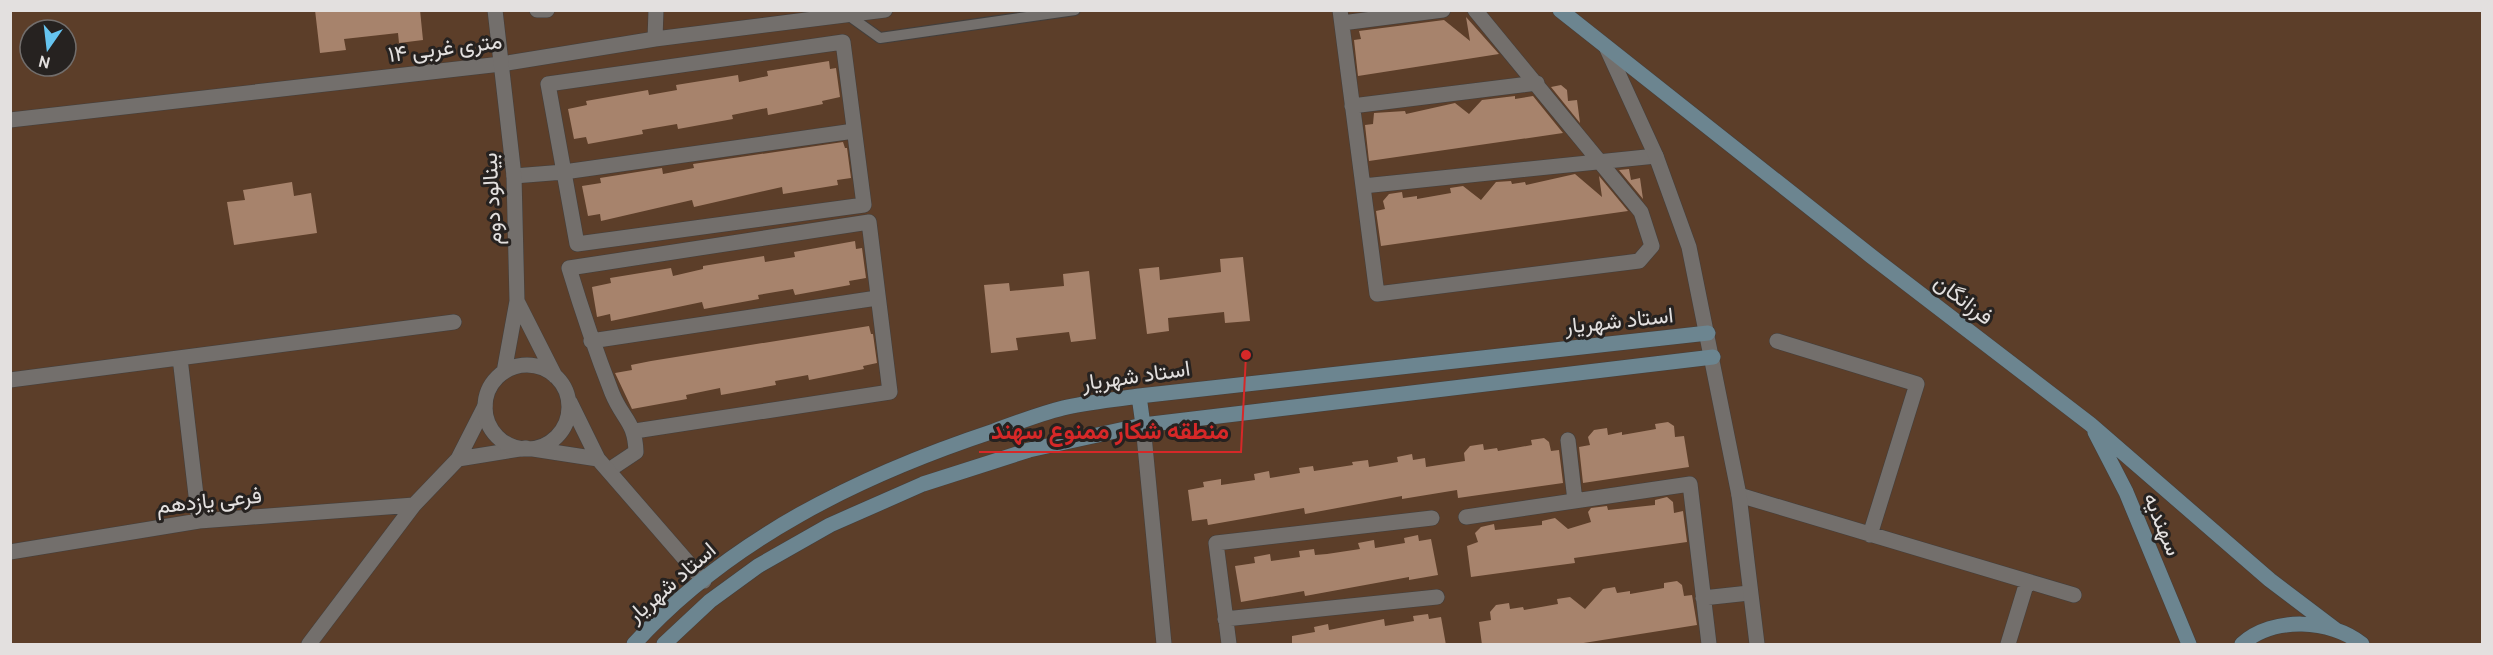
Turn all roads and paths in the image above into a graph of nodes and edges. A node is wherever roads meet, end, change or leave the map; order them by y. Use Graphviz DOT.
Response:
graph roads {
  1 [pos="495,10"];
  2 [pos="537,10"];
  3 [pos="547,10"];
  4 [pos="656,10"];
  5 [pos="885,10"];
  6 [pos="1075,10"];
  7 [pos="1443,10"];
  8 [pos="1474,10"];
  9 [pos="1560,10"];
  10 [pos="848,15"];
  11 [pos="1341,17"];
  12 [pos="655,39"];
  13 [pos="1607,49"];
  14 [pos="501,63"];
  15 [pos="1537,84"];
  16 [pos="1352,106"];
  17 [pos="10,120"];
  18 [pos="854,131"];
  19 [pos="1656,156"];
  20 [pos="1600,161"];
  21 [pos="564,172"];
  22 [pos="514,176"];
  23 [pos="1363,186"];
  24 [pos="877,298"];
  25 [pos="517,301"];
  26 [pos="454,322"];
  27 [pos="1708,333"];
  28 [pos="591,340"];
  29 [pos="1777,341"];
  30 [pos="1713,357"];
  31 [pos="180,358"];
  32 [pos="504,372"];
  33 [pos="555,376"];
  34 [pos="10,380"];
  35 [pos="1139,396"];
  36 [pos="568,399"];
  37 [pos="485,406"];
  38 [pos="2090,424"];
  39 [pos="1143,425"];
  40 [pos="635,431"];
  41 [pos="1568,440"];
  42 [pos="528,448"];
  43 [pos="458,459"];
  44 [pos="603,464"];
  45 [pos="1739,495"];
  46 [pos="1575,501"];
  47 [pos="414,505"];
  48 [pos="1466,517"];
  49 [pos="1432,518"];
  50 [pos="199,521"];
  51 [pos="1870,535"];
  52 [pos="10,552"];
  53 [pos="704,581"];
  54 [pos="2027,582"];
  55 [pos="1749,593"];
  56 [pos="2074,595"];
  57 [pos="1437,597"];
  58 [pos="1703,598"];
  59 [pos="1225,619"];
  60 [pos="2336,630"];
  61 [pos="1225,644"];
  62 [pos="309,645"];
  63 [pos="634,645"];
  64 [pos="664,645"];
  65 [pos="1164,645"];
  66 [pos="1709,645"];
  67 [pos="1757,645"];
  68 [pos="2008,645"];
  69 [pos="2189,645"];
  70 [pos="2242,645"];
  71 [pos="2362,645"];
  1 -- 14 [label="street, بینالود دوم"];
  2 -- 3 [label="street"];
  4 -- 12 [label="street"];
  5 -- 10 [label="street, ۱۴ متری غربی"];
  6 -- 10 [label="lane"];
  7 -- 11 [label="street"];
  8 -- 15 [label="street"];
  9 -- 13 [label="main road, فرزانگان"];
  10 -- 12 [label="street, ۱۴ متری غربی"];
  11 -- 16 [label="street"];
  12 -- 14 [label="street, ۱۴ متری غربی"];
  13 -- 19 [label="street"];
  13 -- 38 [label="main road, فرزانگان"];
  14 -- 17 [label="street, ۱۴ متری غربی"];
  14 -- 22 [label="street, بینالود دوم"];
  15 -- 16 [label="street"];
  15 -- 20 [label="street"];
  16 -- 23 [label="street"];
  18 -- 21 [label="street"];
  18 -- 21 [label="street"];
  18 -- 21 [label="street"];
  19 -- 20 [label="street"];
  19 -- 27 [label="street"];
  20 -- 23 [label="street"];
  20 -- 23 [label="street"];
  21 -- 22 [label="street"];
  22 -- 25 [label="street, بینالود دوم"];
  24 -- 28 [label="street"];
  24 -- 28 [label="street"];
  24 -- 40 [label="street"];
  25 -- 32 [label="street"];
  25 -- 33 [label="street, بینالود دوم"];
  26 -- 31 [label="street"];
  27 -- 30 [label="street"];
  27 -- 35 [label="main road, استاد شهریار"];
  28 -- 40 [label="street"];
  29 -- 51 [label="street"];
  30 -- 39 [label="main road, استاد شهریار"];
  30 -- 45 [label="street"];
  31 -- 34 [label="street"];
  31 -- 50 [label="street"];
  32 -- 33 [label="street"];
  32 -- 37 [label="street"];
  33 -- 36 [label="street"];
  35 -- 39 [label="main road"];
  35 -- 53 [label="main road, استاد شهریار"];
  36 -- 42 [label="street"];
  36 -- 44 [label="street"];
  37 -- 42 [label="street"];
  37 -- 43 [label="street"];
  38 -- 60 [label="main road, فرزانگان"];
  38 -- 69 [label="main road, سهندیه"];
  39 -- 64 [label="main road, استاد شهریار"];
  39 -- 65 [label="street"];
  40 -- 44 [label="street"];
  41 -- 46 [label="street"];
  42 -- 43 [label="street"];
  42 -- 44 [label="street"];
  43 -- 47 [label="street"];
  44 -- 53 [label="street"];
  45 -- 51 [label="street"];
  45 -- 55 [label="street"];
  46 -- 48 [label="street"];
  46 -- 58 [label="street"];
  47 -- 50 [label="street, فرعی یازدهم"];
  47 -- 62 [label="street"];
  49 -- 59 [label="street"];
  50 -- 52 [label="street, فرعی یازدهم"];
  51 -- 54 [label="street"];
  53 -- 63 [label="main road, استاد شهریار"];
  54 -- 56 [label="street"];
  54 -- 68 [label="street"];
  55 -- 58 [label="street"];
  55 -- 67 [label="street"];
  57 -- 59 [label="street"];
  58 -- 66 [label="street"];
  59 -- 61 [label="street"];
  60 -- 70 [label="main road"];
  60 -- 71 [label="main road"];
}
